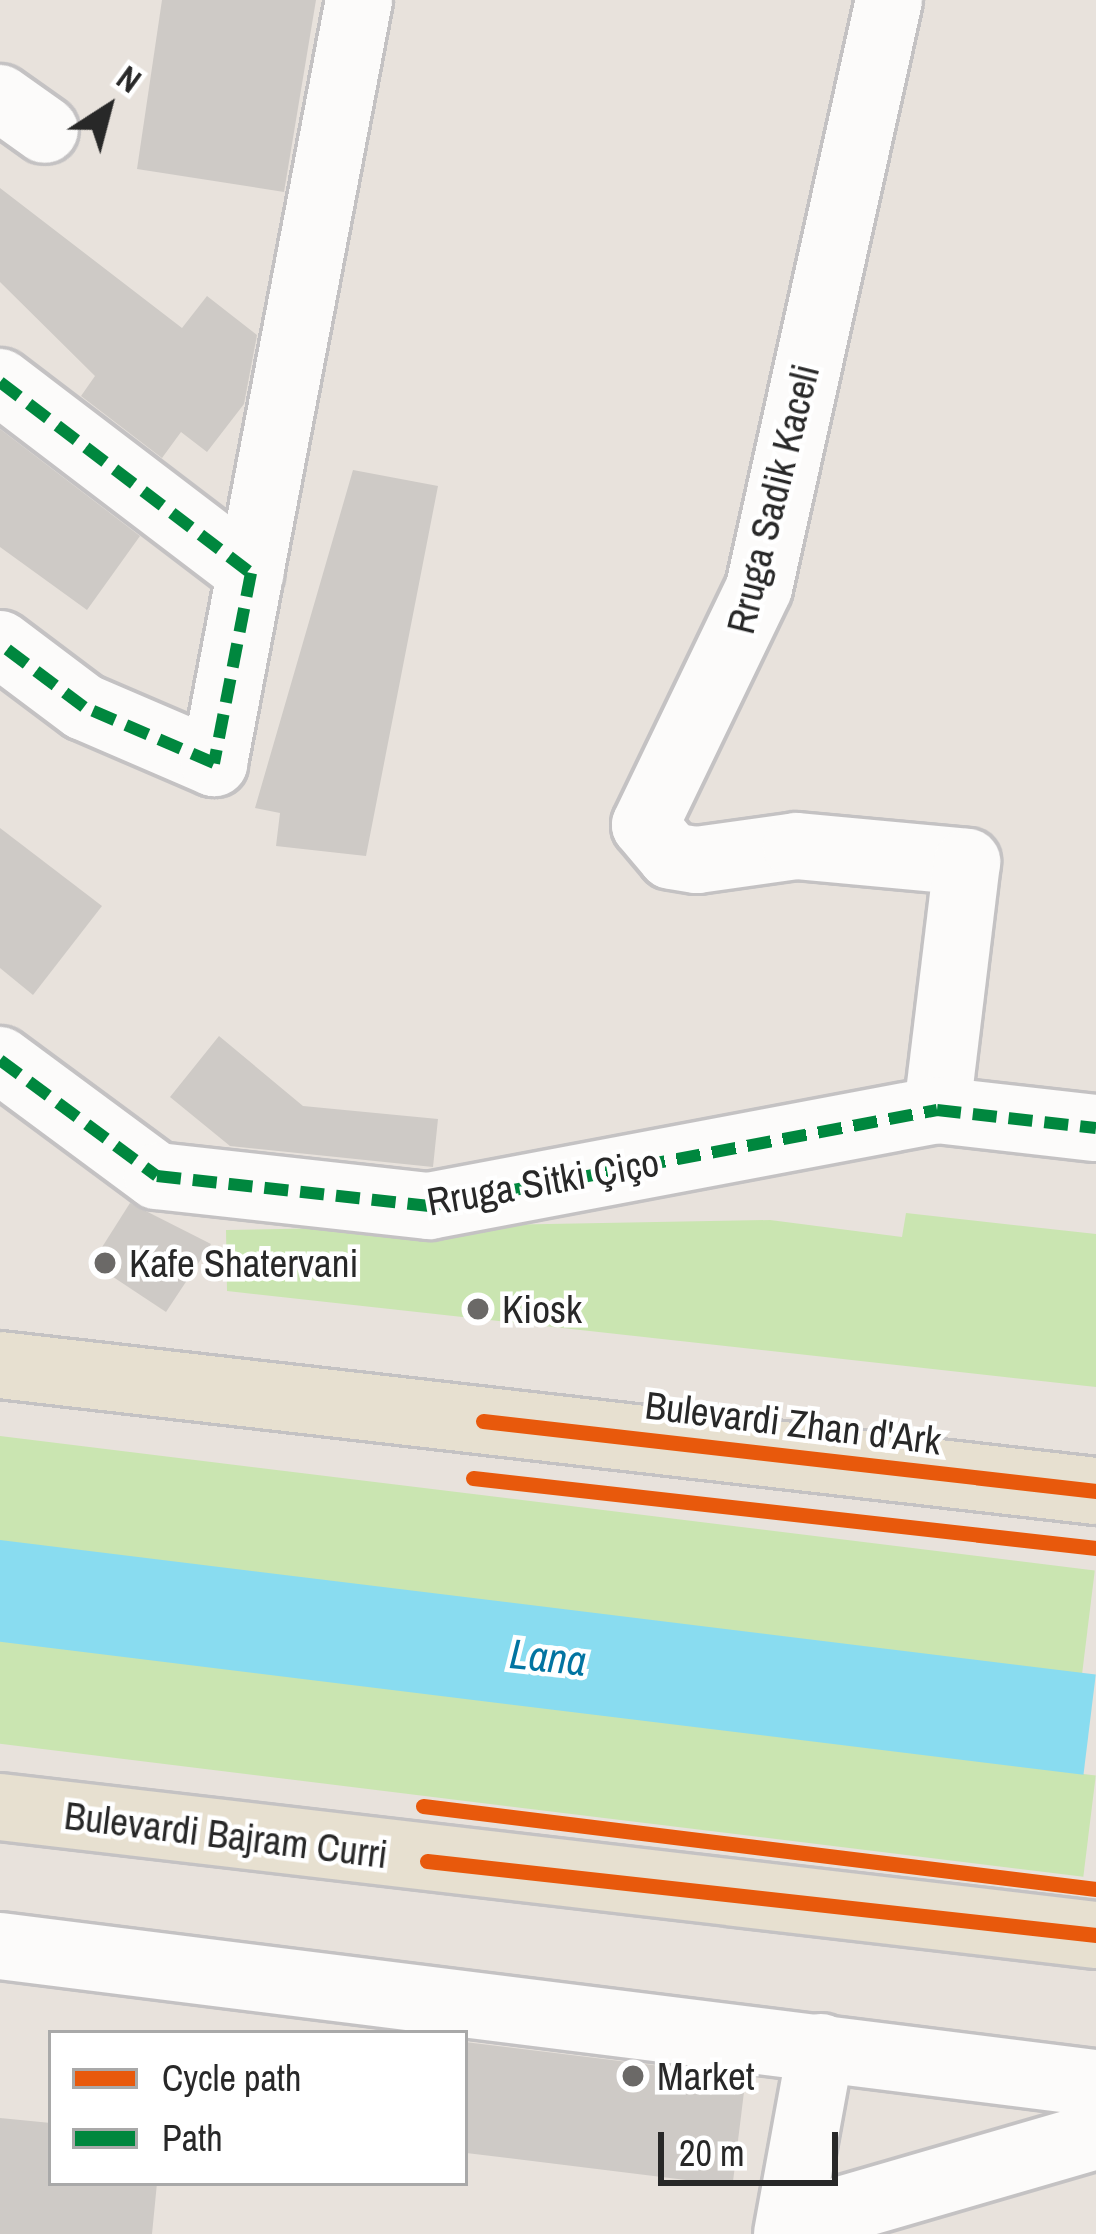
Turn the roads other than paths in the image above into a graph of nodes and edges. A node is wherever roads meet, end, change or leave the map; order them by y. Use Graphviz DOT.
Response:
graph roads {
  1 [pos="358,0"];
  2 [pos="890,0"];
  3 [pos="0,382"];
  4 [pos="250,573"];
  5 [pos="0,644"];
  6 [pos="10,1068"];
  7 [pos="937,1110"];
  8 [pos="1096,1128"];
  9 [pos="0,1365"];
  10 [pos="1096,1491"];
  11 [pos="0,1807"];
  12 [pos="1096,1935"];
  13 [pos="0,1946"];
  14 [pos="101,1958"];
  15 [pos="0,1991"];
  16 [pos="821,2047"];
  17 [pos="1096,2084"];
  18 [pos="1096,2136"];
  19 [pos="792,2229"];
  1 -- 4 [label="street"];
  2 -- 7 [label="street, Rruga Sadik Kaceli"];
  3 -- 4 [label="street"];
  4 -- 5 [label="street"];
  6 -- 7 [label="street, Rruga Sitki Çiço"];
  7 -- 8 [label="street, Rruga Sitki Çiço"];
  9 -- 10 [label="main road, Bulevardi Zhan d'Ark"];
  11 -- 12 [label="main road, Bulevardi Bajram Curri"];
  13 -- 14 [label="street"];
  14 -- 15 [label="street"];
  14 -- 16 [label="street"];
  16 -- 17 [label="street"];
  16 -- 19 [label="street"];
  18 -- 19 [label="street"];
}
